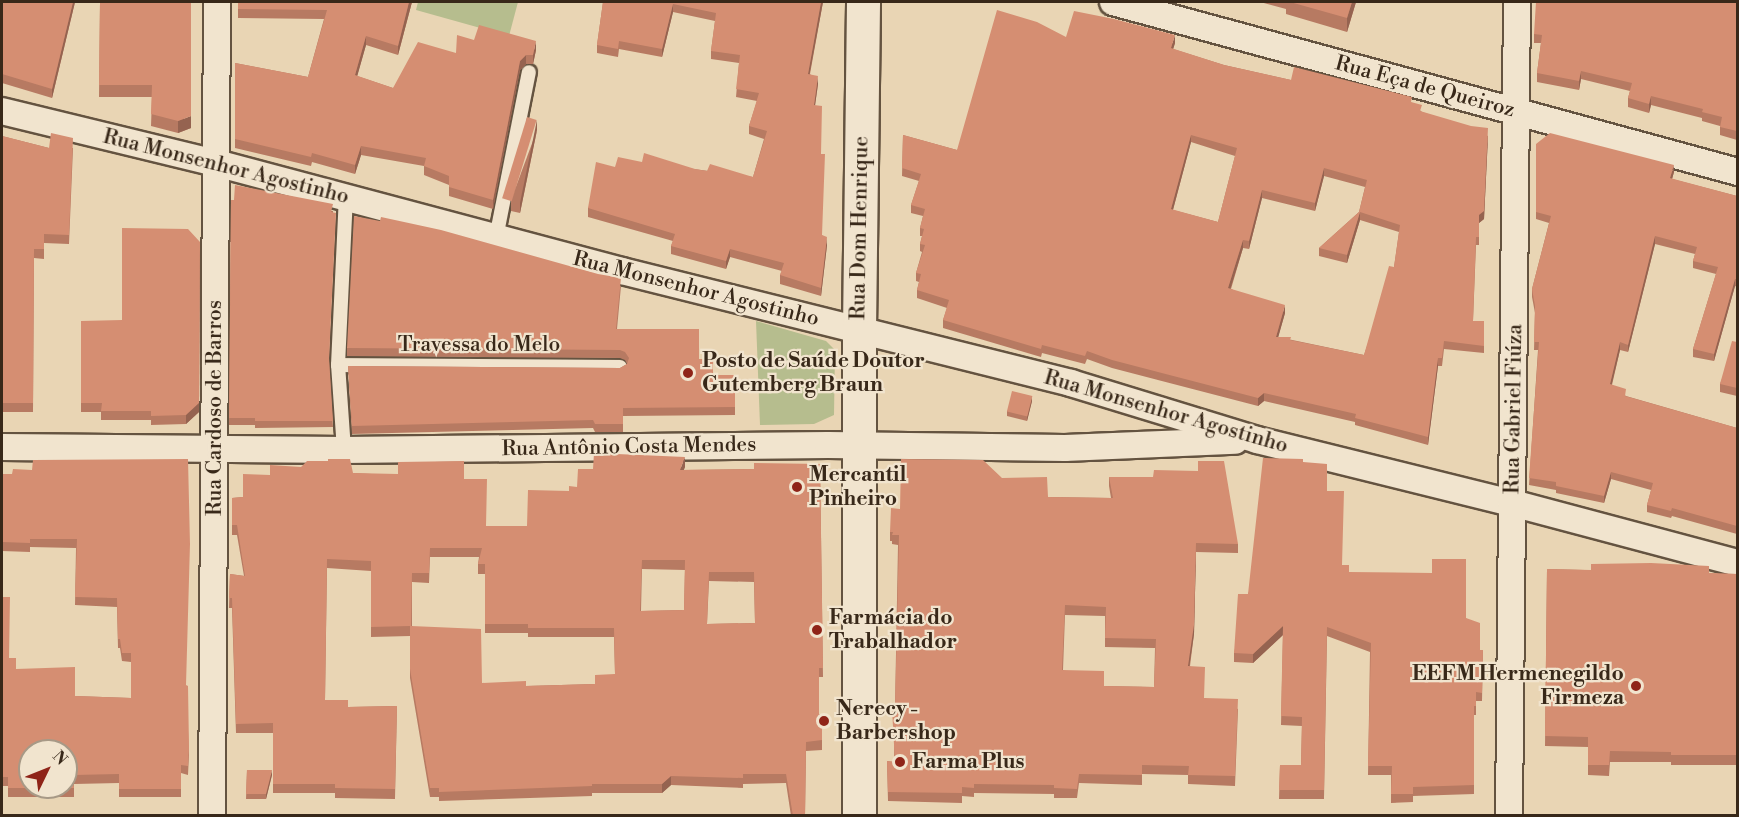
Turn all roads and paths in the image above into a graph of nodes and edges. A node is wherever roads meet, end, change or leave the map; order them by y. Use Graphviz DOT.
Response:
graph roads {
  1 [pos="218,2"];
  2 [pos="863,2"];
  3 [pos="1113,2"];
  4 [pos="1517,2"];
  5 [pos="529,72"];
  6 [pos="2,111"];
  7 [pos="1517,112"];
  8 [pos="216,162"];
  9 [pos="1737,172"];
  10 [pos="346,198"];
  11 [pos="496,238"];
  12 [pos="859,331"];
  13 [pos="338,365"];
  14 [pos="620,367"];
  15 [pos="1257,440"];
  16 [pos="860,445"];
  17 [pos="2,447"];
  18 [pos="214,449"];
  19 [pos="344,450"];
  20 [pos="1512,503"];
  21 [pos="1737,562"];
  22 [pos="212,816"];
  23 [pos="859,816"];
  24 [pos="1509,816"];
  1 -- 8 [label="street, Rua Cardoso de Barros"];
  2 -- 12 [label="street, Rua Dom Henrique"];
  3 -- 7 [label="street, Rua Eça de Queiroz"];
  4 -- 7 [label="street, Rua Gabriel Fiúza"];
  5 -- 11 [label="lane"];
  6 -- 8 [label="street, Rua Monsenhor Agostinho"];
  7 -- 9 [label="street, Rua Eça de Queiroz"];
  7 -- 20 [label="street, Rua Gabriel Fiúza"];
  8 -- 10 [label="street, Rua Monsenhor Agostinho"];
  8 -- 18 [label="street, Rua Cardoso de Barros"];
  10 -- 11 [label="street, Rua Monsenhor Agostinho"];
  10 -- 13 [label="lane"];
  11 -- 12 [label="street, Rua Monsenhor Agostinho"];
  12 -- 15 [label="street, Rua Monsenhor Agostinho"];
  12 -- 16 [label="street, Rua Dom Henrique"];
  13 -- 14 [label="lane, Travessa do Melo"];
  13 -- 19 [label="lane"];
  15 -- 16 [label="street, Rua Antônio Costa Mendes"];
  15 -- 20 [label="street, Rua Monsenhor Agostinho"];
  16 -- 19 [label="street, Rua Antônio Costa Mendes"];
  16 -- 23 [label="street, Rua Dom Henrique"];
  17 -- 18 [label="street, Rua Antônio Costa Mendes"];
  18 -- 19 [label="street, Rua Antônio Costa Mendes"];
  18 -- 22 [label="street, Rua Cardoso de Barros"];
  20 -- 21 [label="street, Rua Monsenhor Agostinho"];
  20 -- 24 [label="street, Rua Gabriel Fiúza"];
}
